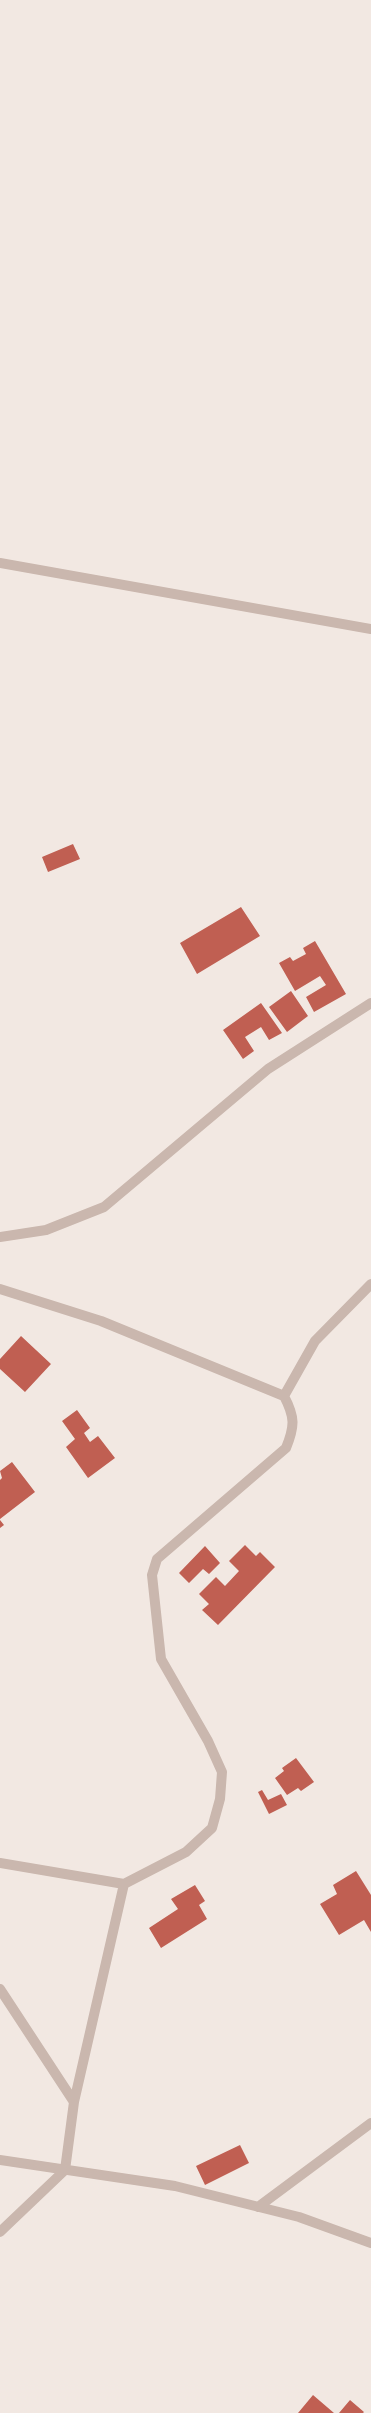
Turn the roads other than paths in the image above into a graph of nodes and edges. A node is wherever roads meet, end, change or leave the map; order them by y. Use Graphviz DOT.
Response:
graph roads {
  1 [pos="0,563"];
  2 [pos="371,629"];
  3 [pos="371,1003"];
  4 [pos="0,1237"];
  5 [pos="371,1284"];
  6 [pos="0,1289"];
  7 [pos="284,1396"];
  8 [pos="0,1863"];
  9 [pos="124,1884"];
  10 [pos="0,1989"];
  11 [pos="74,2102"];
  12 [pos="371,2123"];
  13 [pos="0,2160"];
  14 [pos="65,2170"];
  15 [pos="258,2207"];
  16 [pos="0,2232"];
  17 [pos="371,2243"];
  1 -- 2 [label="street"];
  3 -- 4 [label="street"];
  5 -- 7 [label="street"];
  6 -- 7 [label="street"];
  7 -- 9 [label="street"];
  8 -- 9 [label="street"];
  9 -- 11 [label="street"];
  10 -- 11 [label="street"];
  11 -- 14 [label="street"];
  12 -- 15 [label="street"];
  13 -- 14 [label="street"];
  14 -- 15 [label="street"];
  14 -- 16 [label="street"];
  15 -- 17 [label="street"];
}
